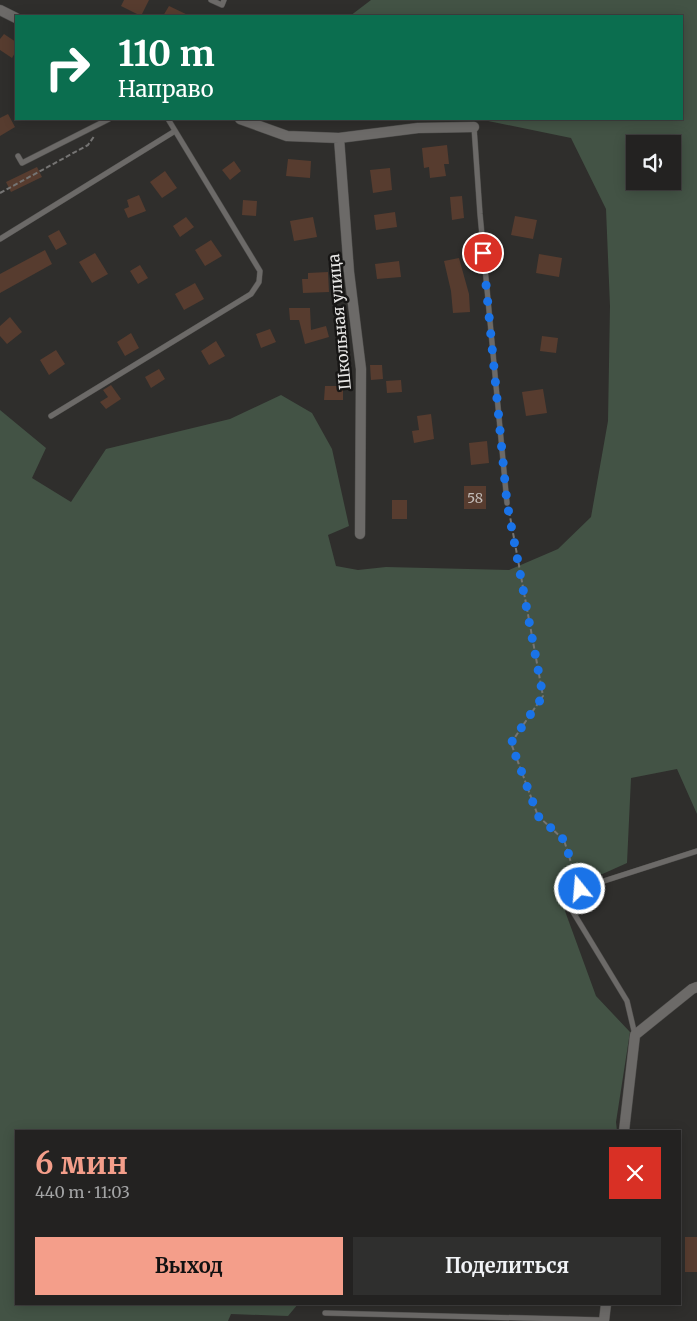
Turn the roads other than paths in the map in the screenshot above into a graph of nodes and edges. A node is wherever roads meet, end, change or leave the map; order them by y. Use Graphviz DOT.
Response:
graph roads {
  1 [pos="210,0"];
  2 [pos="224,0"];
  3 [pos="0,10"];
  4 [pos="15,18"];
  5 [pos="106,120"];
  6 [pos="169,120"];
  7 [pos="243,120"];
  8 [pos="474,127"];
  9 [pos="175,131"];
  10 [pos="339,138"];
  11 [pos="18,156"];
  12 [pos="0,239"];
  13 [pos="51,416"];
  14 [pos="507,503"];
  15 [pos="360,534"];
  16 [pos="697,851"];
  17 [pos="697,988"];
  18 [pos="635,1035"];
  19 [pos="624,1130"];
  20 [pos="606,1305"];
  21 [pos="325,1313"];
  22 [pos="604,1321"];
  1 -- 2 [label="lane"];
  3 -- 4 [label="street"];
  5 -- 11 [label="lane"];
  6 -- 9 [label="lane"];
  7 -- 10 [label="street"];
  8 -- 10 [label="street"];
  8 -- 14 [label="lane"];
  9 -- 12 [label="lane"];
  9 -- 13 [label="lane"];
  10 -- 15 [label="street, Школьная улица"];
  16 -- 18 [label="lane"];
  17 -- 18 [label="street"];
  18 -- 19 [label="street"];
  20 -- 22 [label="street"];
  21 -- 22 [label="lane"];
}
